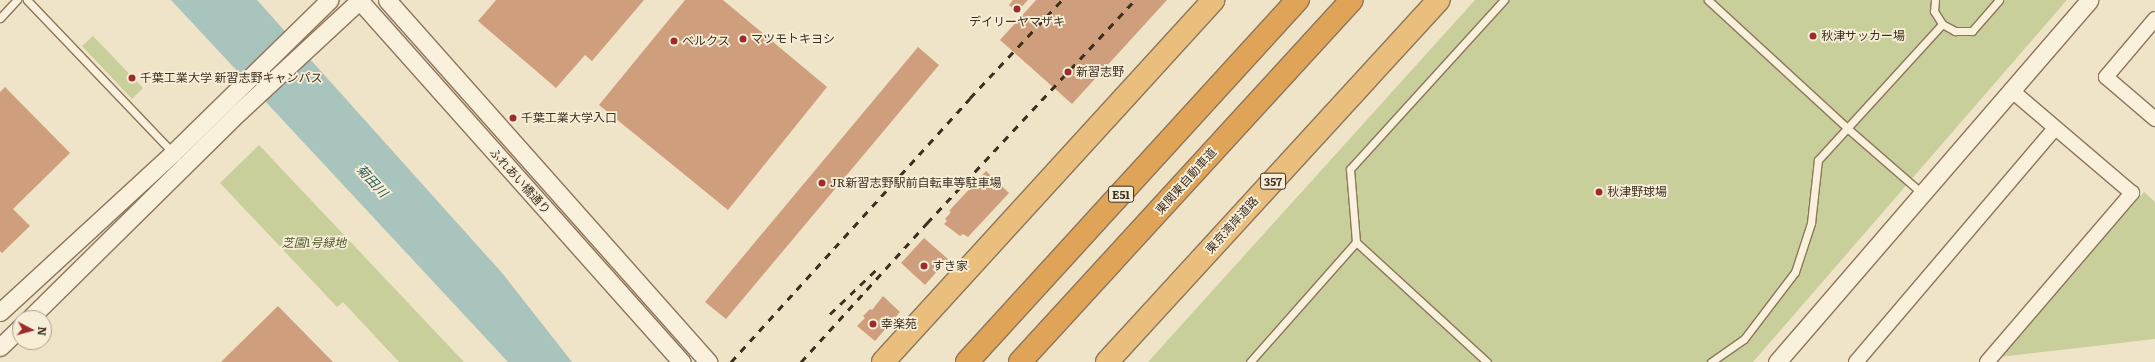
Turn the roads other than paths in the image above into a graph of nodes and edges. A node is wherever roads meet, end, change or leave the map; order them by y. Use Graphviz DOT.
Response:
graph roads {
  1 [pos="17,0"];
  2 [pos="27,0"];
  3 [pos="329,0"];
  4 [pos="359,0"];
  5 [pos="386,0"];
  6 [pos="1213,0"];
  7 [pos="1298,0"];
  8 [pos="1352,0"];
  9 [pos="1438,0"];
  10 [pos="1504,0"];
  11 [pos="1708,0"];
  12 [pos="1935,0"];
  13 [pos="1999,0"];
  14 [pos="2089,0"];
  15 [pos="0,18"];
  16 [pos="2155,19"];
  17 [pos="1942,24"];
  18 [pos="2011,90"];
  19 [pos="233,107"];
  20 [pos="2155,119"];
  21 [pos="1847,128"];
  22 [pos="2055,128"];
  23 [pos="173,153"];
  24 [pos="1924,194"];
  25 [pos="1356,242"];
  26 [pos="38,310"];
  27 [pos="0,312"];
  28 [pos="12,336"];
  29 [pos="0,347"];
  30 [pos="682,362"];
  31 [pos="708,362"];
  32 [pos="883,362"];
  33 [pos="967,362"];
  34 [pos="1020,362"];
  35 [pos="1107,362"];
  36 [pos="1250,362"];
  37 [pos="1487,362"];
  38 [pos="1711,362"];
  39 [pos="1777,362"];
  40 [pos="1856,362"];
  41 [pos="1987,362"];
  1 -- 15 [label="lane"];
  2 -- 23 [label="lane"];
  3 -- 19 [label="street"];
  4 -- 19 [label="street"];
  4 -- 30 [label="street, ふれあい橋通り"];
  5 -- 31 [label="street, ふれあい橋通り"];
  6 -- 32 [label="highway"];
  7 -- 33 [label="highway, E51"];
  8 -- 34 [label="highway, 東関東自動車道"];
  9 -- 35 [label="highway, 東京湾岸道路 / 357"];
  10 -- 25 [label="lane"];
  11 -- 21 [label="lane"];
  12 -- 17 [label="lane"];
  13 -- 17 [label="lane"];
  14 -- 18 [label="street"];
  16 -- 20 [label="street"];
  17 -- 21 [label="lane"];
  18 -- 22 [label="street"];
  18 -- 24 [label="street"];
  19 -- 23 [label="street"];
  19 -- 26 [label="street"];
  21 -- 24 [label="lane"];
  21 -- 38 [label="lane"];
  22 -- 40 [label="street"];
  22 -- 41 [label="street"];
  23 -- 27 [label="street"];
  24 -- 39 [label="street"];
  25 -- 36 [label="lane"];
  25 -- 37 [label="lane"];
  28 -- 29 [label="street"];
}
